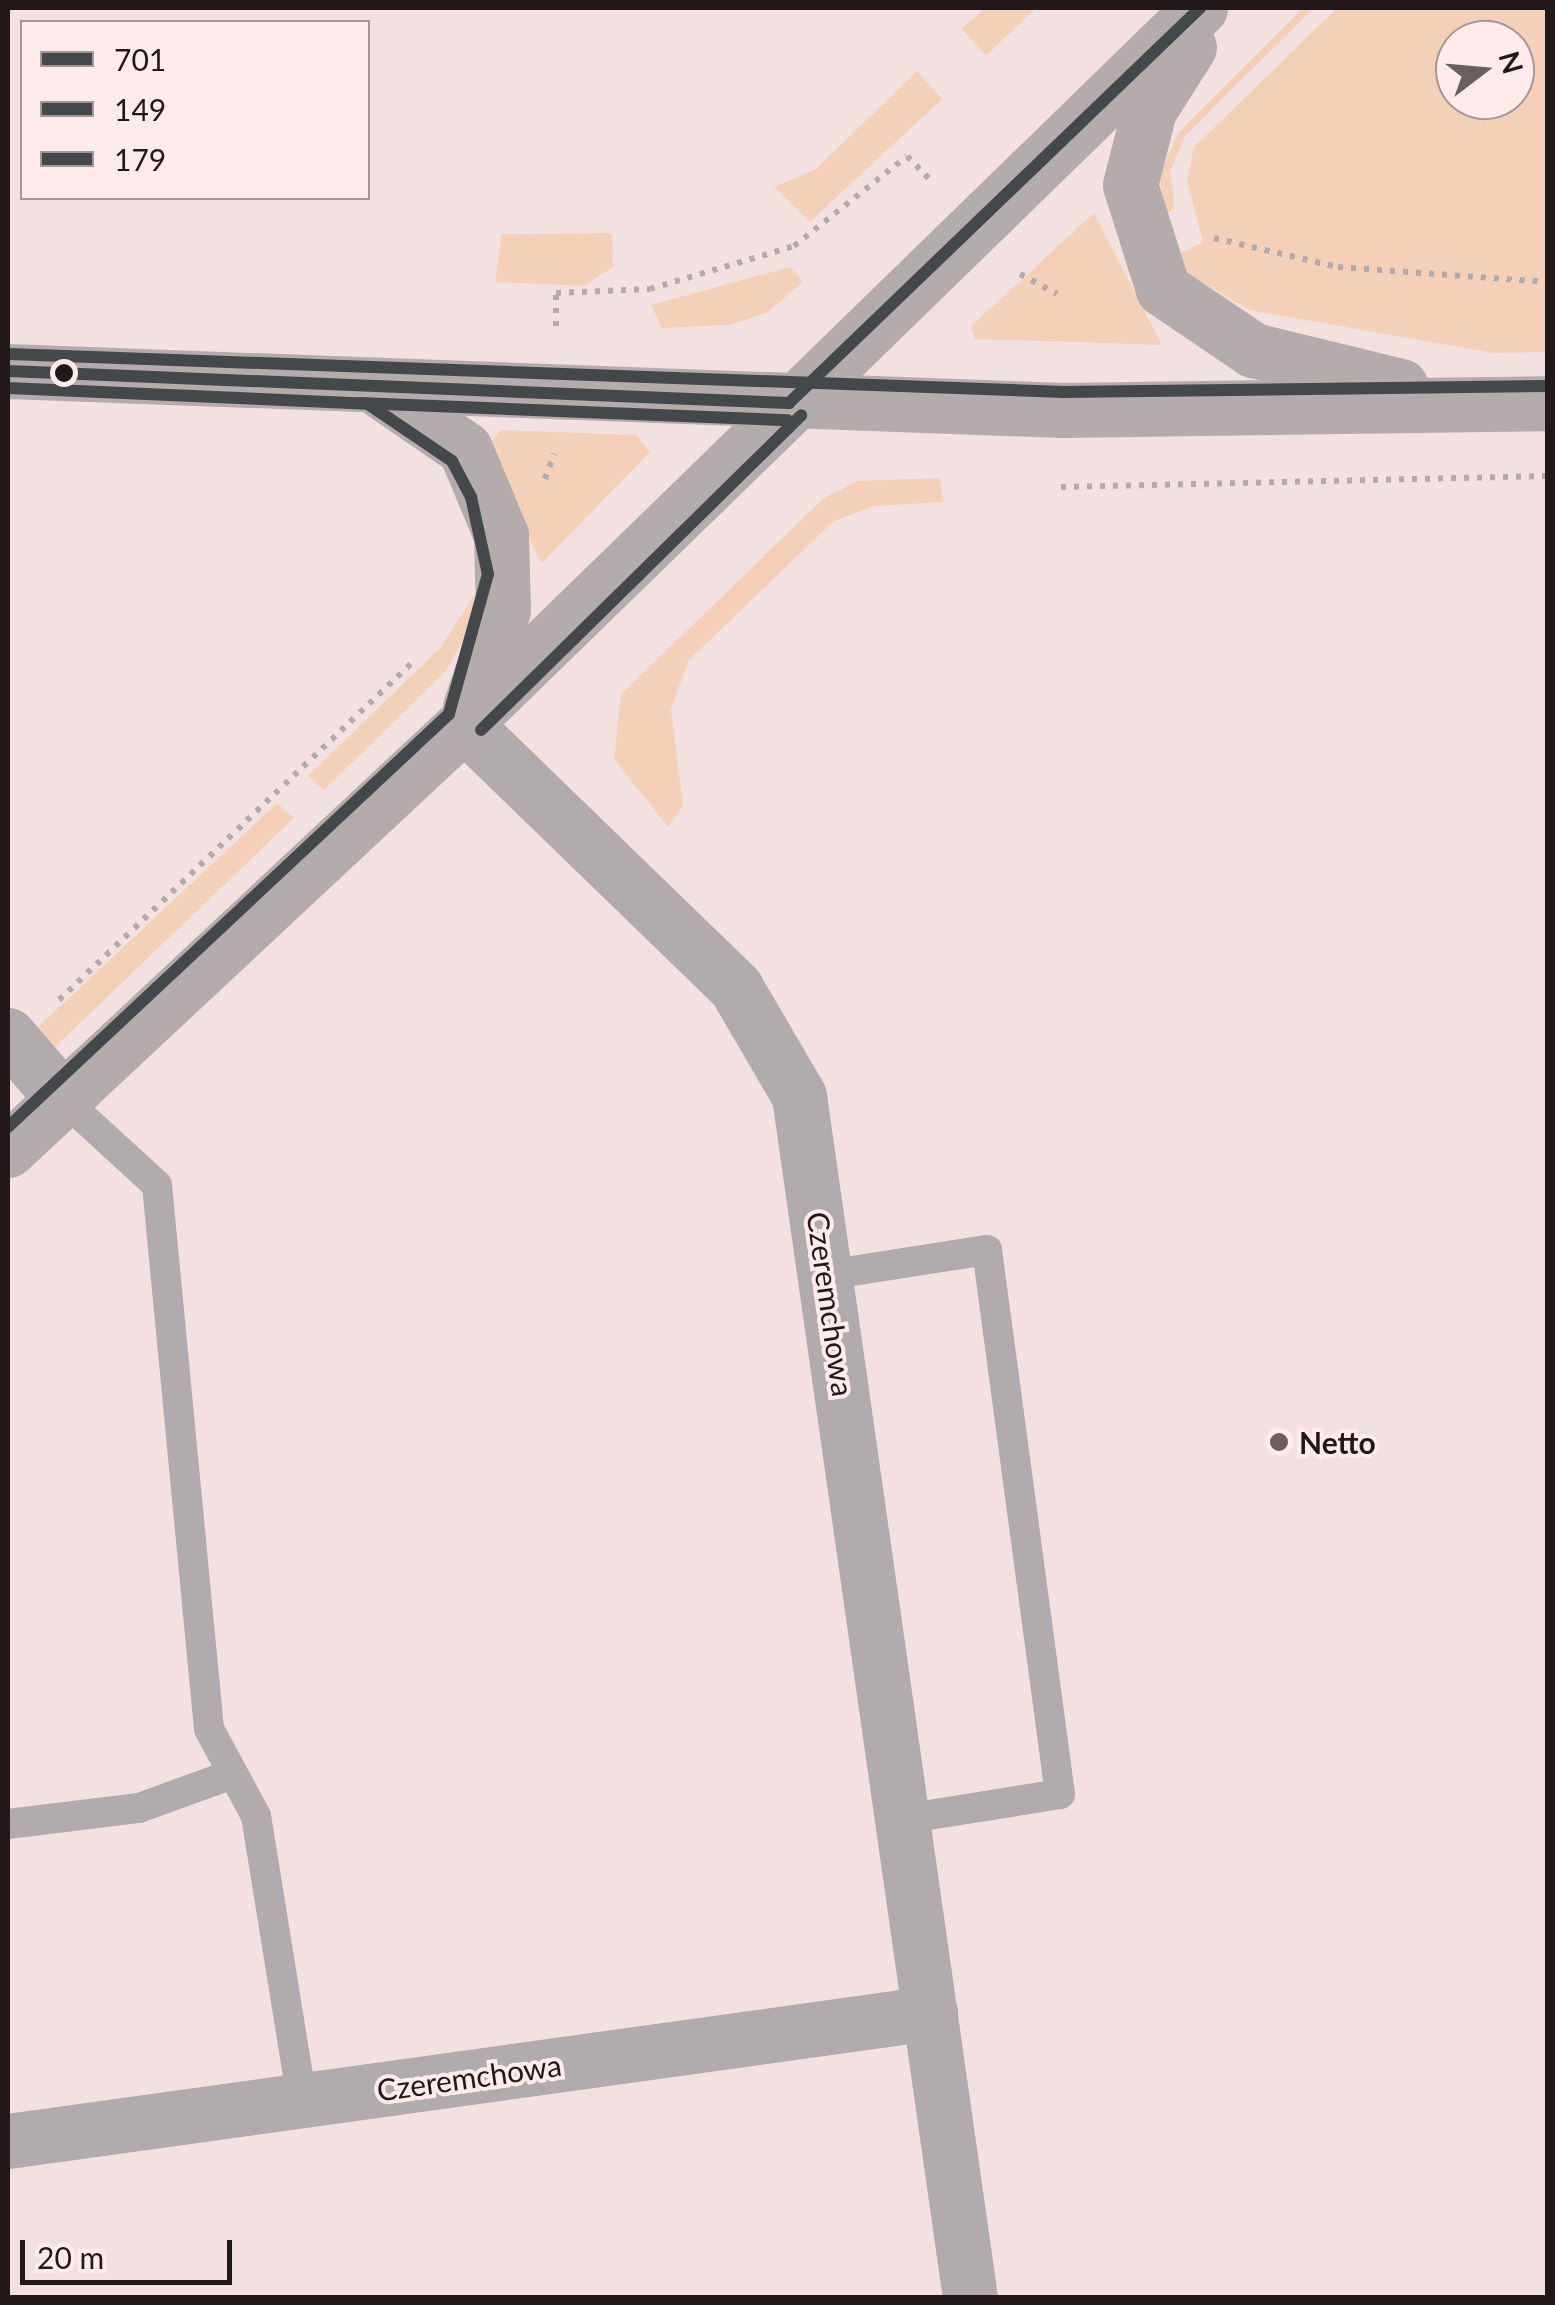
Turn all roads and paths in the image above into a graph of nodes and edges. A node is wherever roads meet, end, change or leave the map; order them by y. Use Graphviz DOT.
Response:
graph roads {
  1 [pos="1200,8"];
  2 [pos="1215,8"];
  3 [pos="906,156"];
  4 [pos="1200,234"];
  5 [pos="1548,282"];
  6 [pos="8,372"];
  7 [pos="374,387"];
  8 [pos="555,396"];
  9 [pos="789,402"];
  10 [pos="1548,403"];
  11 [pos="1477,405"];
  12 [pos="1548,476"];
  13 [pos="1060,487"];
  14 [pos="502,535"];
  15 [pos="426,649"];
  16 [pos="464,724"];
  17 [pos="11,1039"];
  18 [pos="62,1098"];
  19 [pos="8,1150"];
  20 [pos="827,1276"];
  21 [pos="232,1774"];
  22 [pos="904,1819"];
  23 [pos="8,1824"];
  24 [pos="930,2013"];
  25 [pos="302,2100"];
  26 [pos="8,2140"];
  27 [pos="970,2298"];
  1 -- 9 [label="street"];
  2 -- 11 [label="street"];
  3 -- 8 [label="path"];
  4 -- 5 [label="path"];
  6 -- 7 [label="street"];
  7 -- 8 [label="street"];
  7 -- 14 [label="street"];
  8 -- 9 [label="street"];
  8 -- 14 [label="path"];
  9 -- 11 [label="street"];
  9 -- 16 [label="street"];
  10 -- 11 [label="street"];
  12 -- 13 [label="path"];
  14 -- 16 [label="street"];
  15 -- 17 [label="path"];
  16 -- 18 [label="street"];
  16 -- 20 [label="street, Czeremchowa"];
  17 -- 18 [label="street"];
  18 -- 19 [label="street"];
  18 -- 21 [label="lane"];
  20 -- 22 [label="street, Czeremchowa"];
  20 -- 22 [label="lane"];
  21 -- 23 [label="lane"];
  21 -- 25 [label="lane"];
  22 -- 24 [label="street, Czeremchowa"];
  24 -- 25 [label="street, Czeremchowa"];
  24 -- 27 [label="street, Czeremchowa"];
  25 -- 26 [label="street, Czeremchowa"];
}
